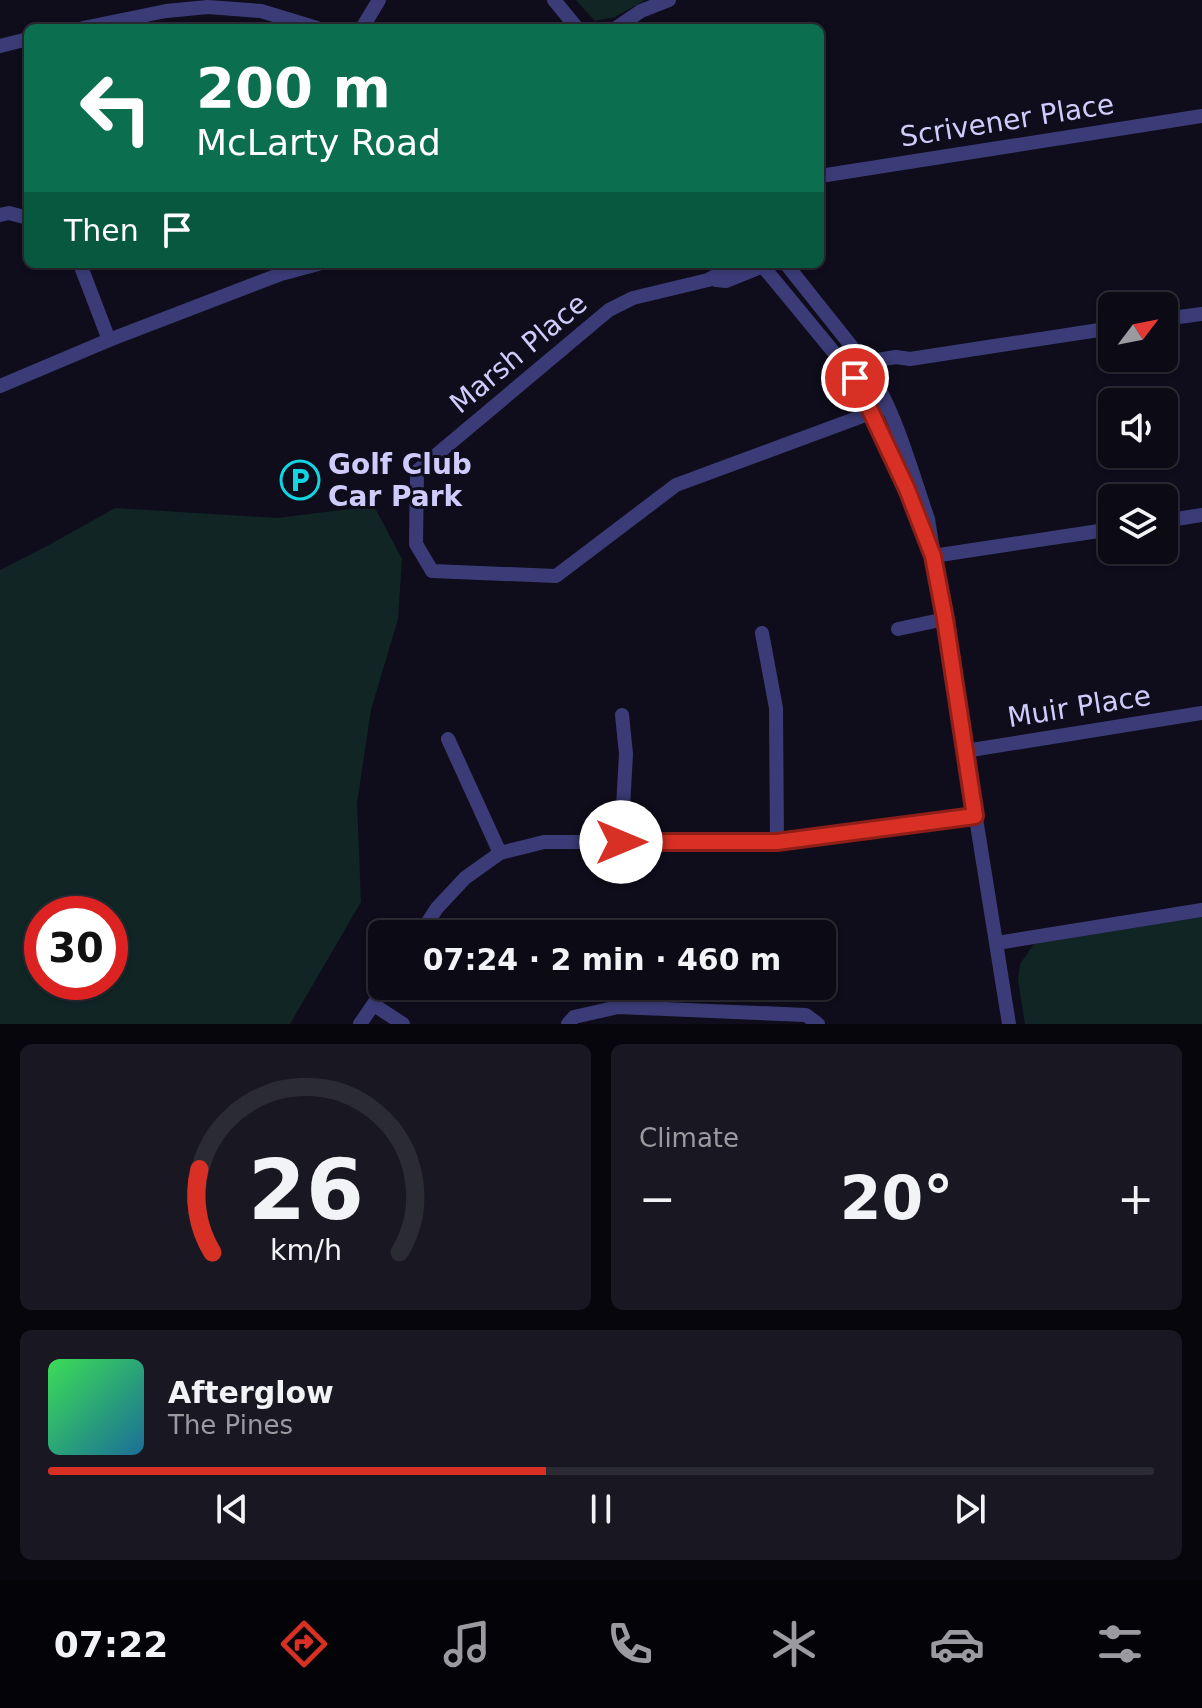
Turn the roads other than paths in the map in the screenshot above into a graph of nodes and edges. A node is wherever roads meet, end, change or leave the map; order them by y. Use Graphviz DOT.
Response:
graph roads {
  1 [pos="379,0"];
  2 [pos="554,0"];
  3 [pos="566,0"];
  4 [pos="669,0"];
  5 [pos="103,24"];
  6 [pos="304,24"];
  7 [pos="364,24"];
  8 [pos="574,24"];
  9 [pos="585,24"];
  10 [pos="622,24"];
  11 [pos="24,40"];
  12 [pos="0,46"];
  13 [pos="1202,116"];
  14 [pos="824,175"];
  15 [pos="0,215"];
  16 [pos="24,217"];
  17 [pos="82,268"];
  18 [pos="730,268"];
  19 [pos="755,268"];
  20 [pos="764,268"];
  21 [pos="789,268"];
  22 [pos="279,269"];
  23 [pos="708,280"];
  24 [pos="1202,314"];
  25 [pos="1178,317"];
  26 [pos="1098,330"];
  27 [pos="109,340"];
  28 [pos="870,371"];
  29 [pos="855,378"];
  30 [pos="0,386"];
  31 [pos="880,409"];
  32 [pos="1202,515"];
  33 [pos="1178,519"];
  34 [pos="1098,531"];
  35 [pos="933,556"];
  36 [pos="945,619"];
  37 [pos="898,629"];
  38 [pos="762,633"];
  39 [pos="1202,713"];
  40 [pos="622,715"];
  41 [pos="448,739"];
  42 [pos="965,751"];
  43 [pos="975,816"];
  44 [pos="621,842"];
  45 [pos="777,842"];
  46 [pos="500,853"];
  47 [pos="1202,910"];
  48 [pos="429,920"];
  49 [pos="997,943"];
  50 [pos="377,1000"];
  51 [pos="374,1005"];
  52 [pos="674,1017"];
  53 [pos="360,1024"];
  54 [pos="403,1024"];
  55 [pos="568,1024"];
  56 [pos="818,1024"];
  57 [pos="1009,1024"];
  1 -- 7 [label="street"];
  2 -- 8 [label="street"];
  3 -- 9 [label="street"];
  4 -- 10 [label="street"];
  5 -- 6 [label="street"];
  11 -- 12 [label="street"];
  13 -- 14 [label="street, Scrivener Place"];
  15 -- 16 [label="street"];
  17 -- 27 [label="street"];
  18 -- 23 [label="street, Marsh Place"];
  19 -- 23 [label="street, Marsh Place"];
  20 -- 29 [label="street"];
  21 -- 28 [label="street"];
  22 -- 27 [label="street"];
  23 -- 31 [label="street, Marsh Place"];
  24 -- 25 [label="street"];
  26 -- 28 [label="street"];
  27 -- 30 [label="street"];
  28 -- 29 [label="street"];
  28 -- 31 [label="street"];
  29 -- 31 [label="street"];
  31 -- 35 [label="street"];
  32 -- 33 [label="street"];
  34 -- 35 [label="street"];
  35 -- 36 [label="street"];
  36 -- 37 [label="street"];
  36 -- 42 [label="street"];
  38 -- 45 [label="street"];
  39 -- 42 [label="street, Muir Place"];
  40 -- 44 [label="street"];
  41 -- 46 [label="street"];
  42 -- 43 [label="street"];
  43 -- 45 [label="street"];
  43 -- 49 [label="street"];
  44 -- 45 [label="street"];
  44 -- 46 [label="street"];
  46 -- 48 [label="street"];
  47 -- 49 [label="street"];
  49 -- 57 [label="street"];
  50 -- 51 [label="street"];
  51 -- 53 [label="street"];
  51 -- 54 [label="street"];
  52 -- 55 [label="street"];
  52 -- 56 [label="street"];
}
